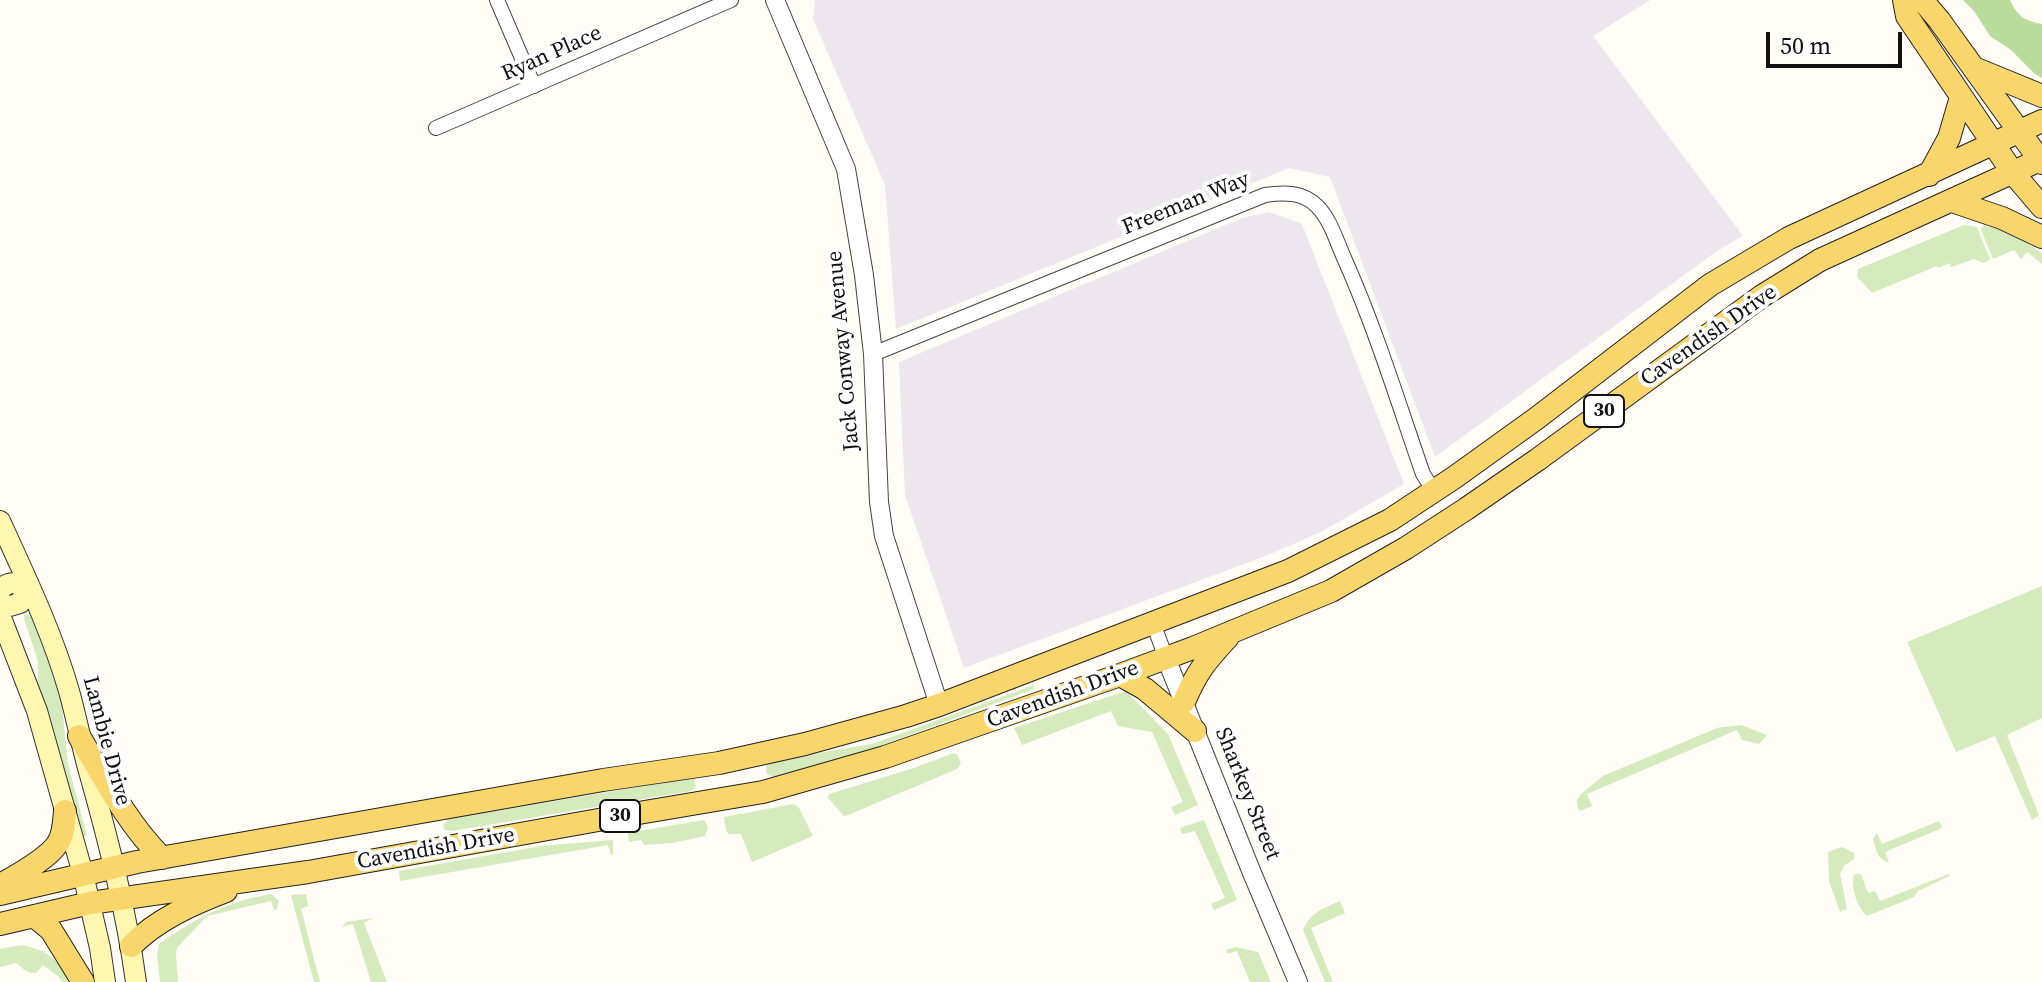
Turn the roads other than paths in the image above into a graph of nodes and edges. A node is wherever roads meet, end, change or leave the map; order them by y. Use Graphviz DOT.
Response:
graph roads {
  1 [pos="497,0"];
  2 [pos="731,0"];
  3 [pos="775,0"];
  4 [pos="1904,0"];
  5 [pos="1922,0"];
  6 [pos="1974,68"];
  7 [pos="534,86"];
  8 [pos="2042,96"];
  9 [pos="1961,97"];
  10 [pos="2042,121"];
  11 [pos="436,128"];
  12 [pos="2018,131"];
  13 [pos="1993,143"];
  14 [pos="2041,161"];
  15 [pos="2013,173"];
  16 [pos="1929,175"];
  17 [pos="1952,201"];
  18 [pos="2042,207"];
  19 [pos="2042,237"];
  20 [pos="873,354"];
  21 [pos="1434,491"];
  22 [pos="0,521"];
  23 [pos="29,585"];
  24 [pos="0,590"];
  25 [pos="0,603"];
  26 [pos="0,615"];
  27 [pos="1153,623"];
  28 [pos="1235,631"];
  29 [pos="1166,658"];
  30 [pos="1120,675"];
  31 [pos="1184,702"];
  32 [pos="939,705"];
  33 [pos="1195,731"];
  34 [pos="79,736"];
  35 [pos="65,811"];
  36 [pos="162,858"];
  37 [pos="115,866"];
  38 [pos="83,874"];
  39 [pos="257,880"];
  40 [pos="0,885"];
  41 [pos="0,894"];
  42 [pos="122,897"];
  43 [pos="90,903"];
  44 [pos="34,916"];
  45 [pos="0,924"];
  46 [pos="131,946"];
  47 [pos="83,982"];
  48 [pos="105,982"];
  49 [pos="136,982"];
  50 [pos="1298,982"];
  1 -- 7 [label="street"];
  2 -- 7 [label="street, Ryan Place"];
  3 -- 20 [label="street, Jack Conway Avenue"];
  4 -- 9 [label="main road"];
  5 -- 6 [label="main road"];
  6 -- 8 [label="main road"];
  6 -- 12 [label="main road"];
  7 -- 11 [label="street, Ryan Place"];
  9 -- 13 [label="main road"];
  9 -- 16 [label="main road"];
  10 -- 12 [label="main road, 30"];
  12 -- 13 [label="main road, 30"];
  12 -- 14 [label="main road"];
  13 -- 15 [label="main road"];
  13 -- 16 [label="main road, Cavendish Drive / 30"];
  14 -- 15 [label="main road, 30"];
  15 -- 17 [label="main road, Cavendish Drive / 30"];
  15 -- 18 [label="main road"];
  16 -- 21 [label="main road, Cavendish Drive / 30"];
  17 -- 19 [label="main road"];
  17 -- 28 [label="main road, Cavendish Drive / 30"];
  20 -- 21 [label="street, Freeman Way"];
  20 -- 32 [label="street, Jack Conway Avenue"];
  21 -- 27 [label="main road, Cavendish Drive / 30"];
  22 -- 23 [label="main road, Lambie Drive"];
  23 -- 24 [label="main road"];
  23 -- 25 [label="main road"];
  23 -- 34 [label="main road, Lambie Drive"];
  26 -- 35 [label="main road"];
  27 -- 29 [label="street, Sharkey Street"];
  27 -- 32 [label="main road, Cavendish Drive / 30"];
  28 -- 29 [label="main road, Cavendish Drive / 30"];
  28 -- 31 [label="main road"];
  29 -- 30 [label="main road, Cavendish Drive / 30"];
  29 -- 31 [label="street, Sharkey Street"];
  30 -- 33 [label="main road"];
  30 -- 39 [label="main road, Cavendish Drive / 30"];
  31 -- 33 [label="street, Sharkey Street"];
  32 -- 36 [label="main road, Cavendish Drive / 30"];
  33 -- 50 [label="street, Sharkey Street"];
  34 -- 36 [label="main road"];
  34 -- 37 [label="main road, Lambie Drive"];
  35 -- 38 [label="main road"];
  35 -- 40 [label="main road"];
  36 -- 37 [label="main road, Cavendish Drive / 30"];
  37 -- 38 [label="main road, Cavendish Drive / 30"];
  37 -- 42 [label="main road, Lambie Drive"];
  38 -- 41 [label="main road, Cavendish Drive / 30"];
  38 -- 43 [label="main road"];
  39 -- 42 [label="main road, Cavendish Drive / 30"];
  39 -- 46 [label="main road"];
  42 -- 43 [label="main road, Cavendish Drive / 30"];
  42 -- 46 [label="main road, Lambie Drive"];
  43 -- 44 [label="main road, Cavendish Drive / 30"];
  43 -- 48 [label="main road"];
  44 -- 45 [label="main road, Cavendish Drive / 30"];
  44 -- 47 [label="main road"];
  46 -- 49 [label="main road, Lambie Drive"];
}
